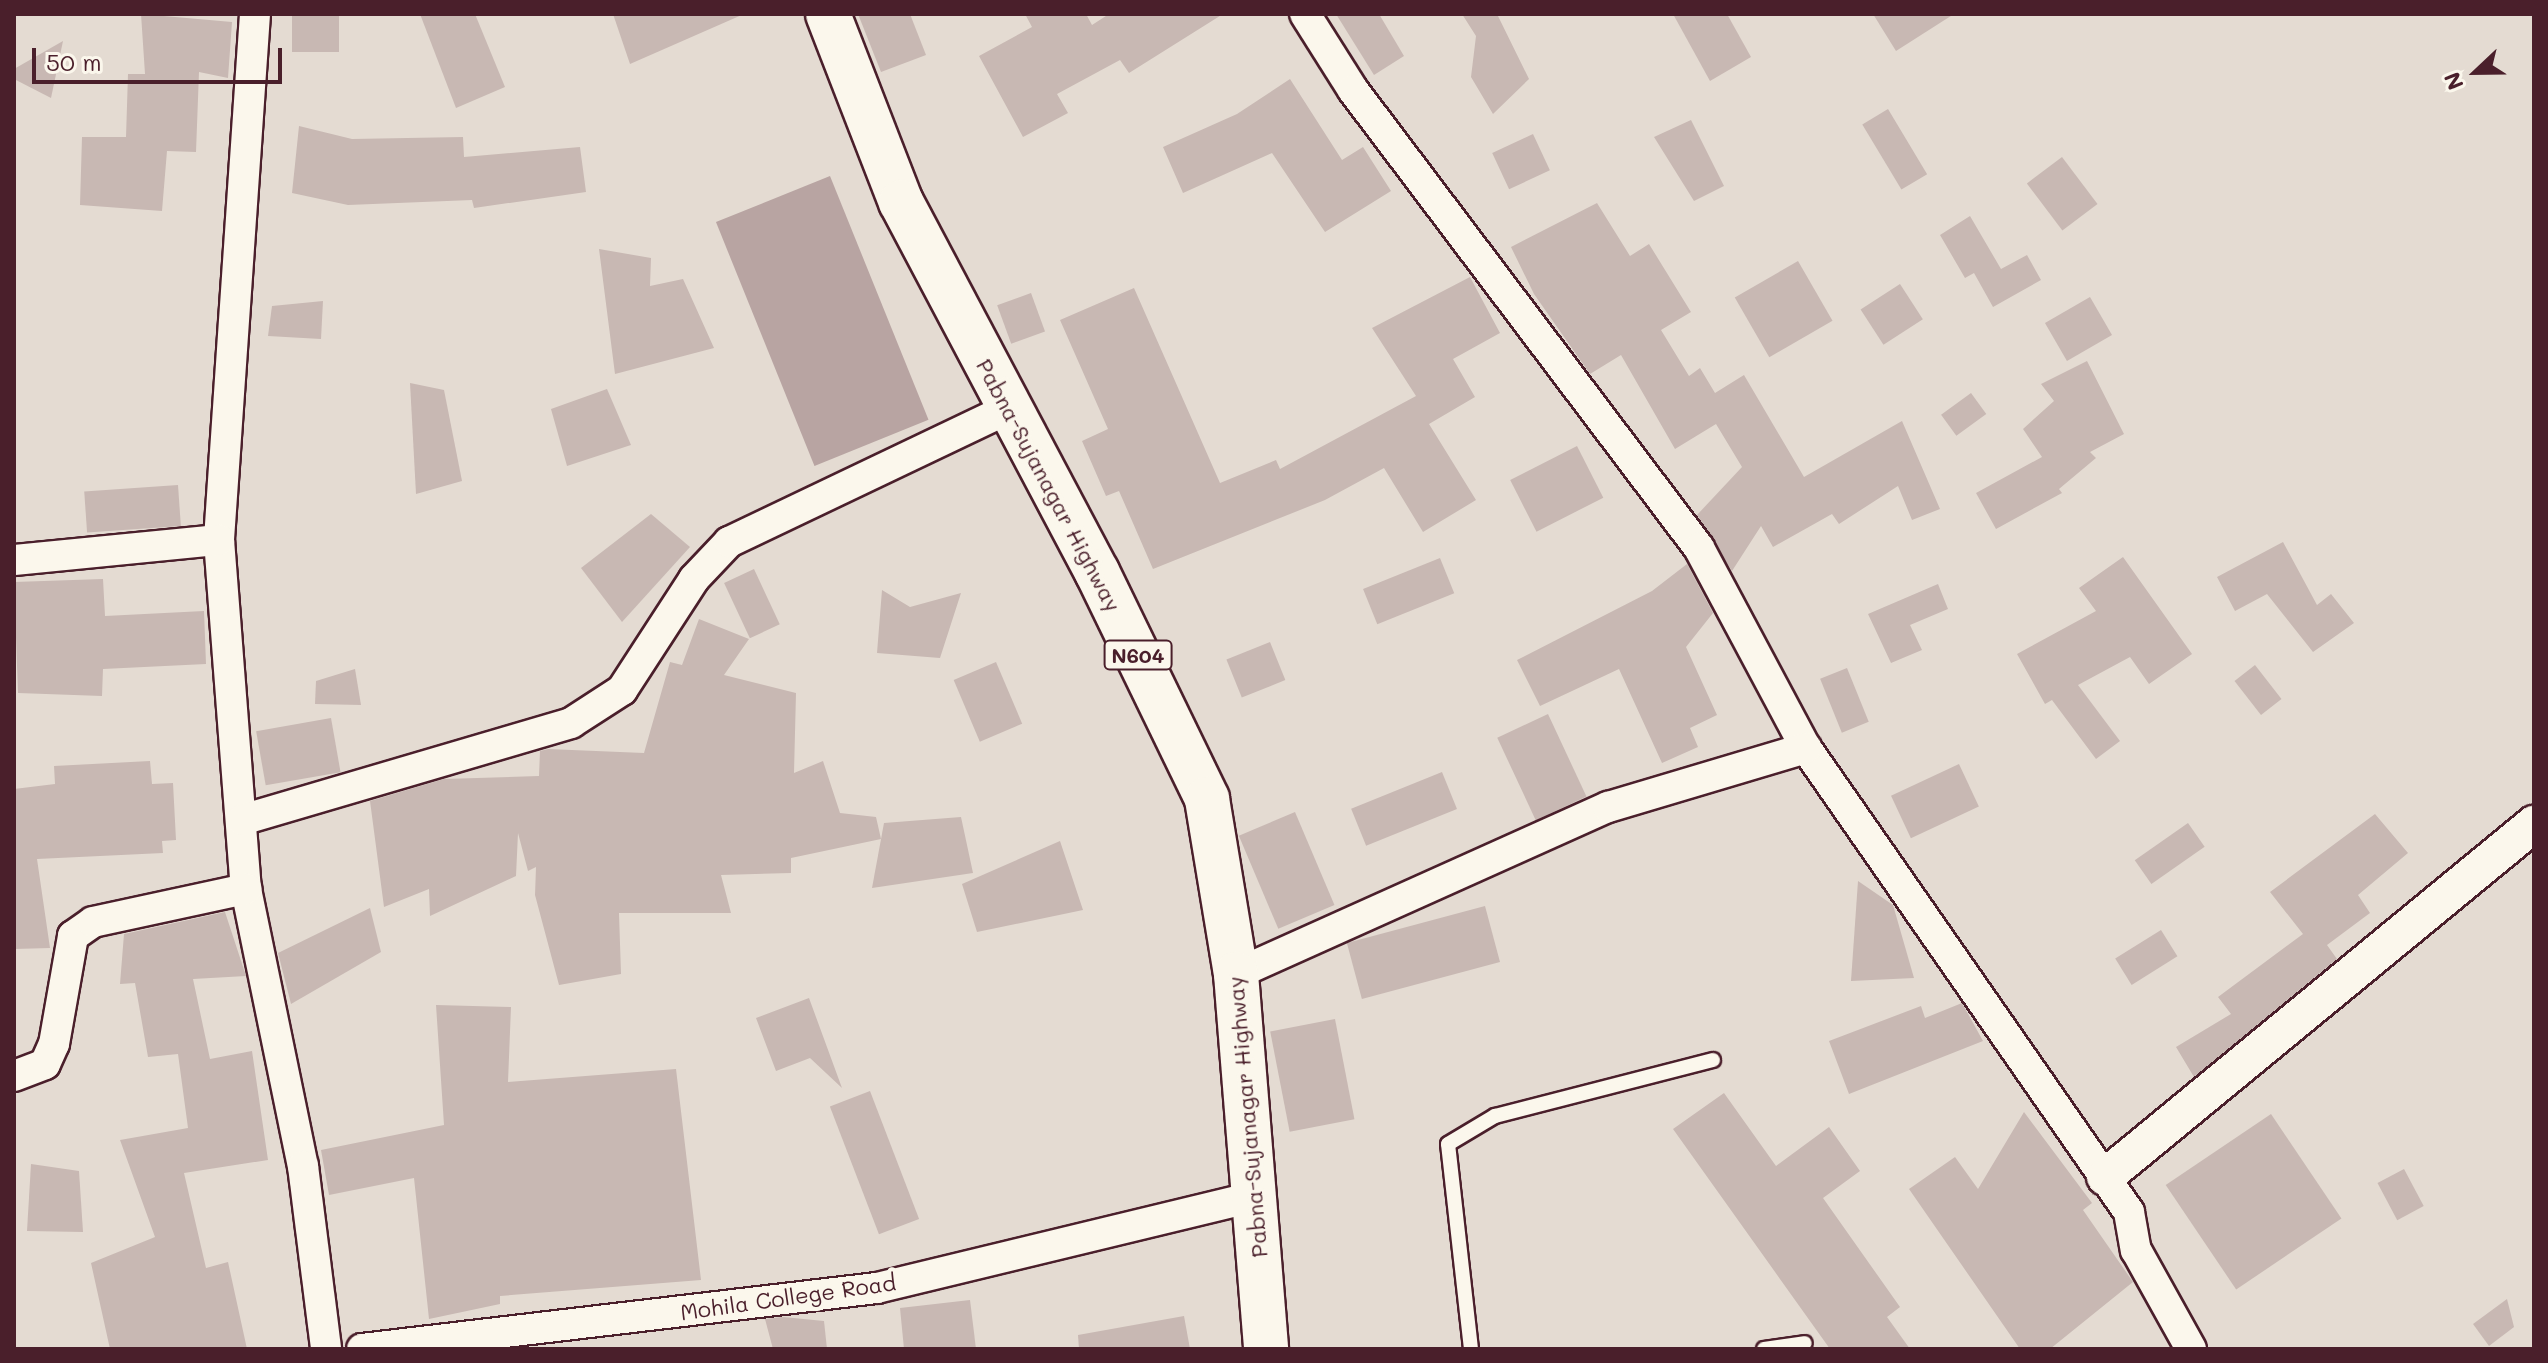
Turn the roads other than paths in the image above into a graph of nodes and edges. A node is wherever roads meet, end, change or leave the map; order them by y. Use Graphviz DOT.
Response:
graph roads {
  1 [pos="255,14"];
  2 [pos="828,14"];
  3 [pos="1305,14"];
  4 [pos="1008,409"];
  5 [pos="219,540"];
  6 [pos="14,560"];
  7 [pos="1806,748"];
  8 [pos="242,820"];
  9 [pos="2534,824"];
  10 [pos="246,889"];
  11 [pos="1236,974"];
  12 [pos="1713,1060"];
  13 [pos="14,1076"];
  14 [pos="2105,1177"];
  15 [pos="1254,1197"];
  16 [pos="1805,1343"];
  17 [pos="326,1349"];
  18 [pos="362,1349"];
  19 [pos="1266,1349"];
  20 [pos="1471,1349"];
  21 [pos="1764,1349"];
  22 [pos="2191,1349"];
  1 -- 5 [label="street"];
  2 -- 4 [label="highway, Pabna-Sujanagar Highway / N604"];
  3 -- 7 [label="street"];
  4 -- 8 [label="street"];
  4 -- 11 [label="highway, Pabna-Sujanagar Highway / N604"];
  5 -- 6 [label="street"];
  5 -- 8 [label="street"];
  7 -- 11 [label="street"];
  7 -- 14 [label="street"];
  8 -- 10 [label="street"];
  9 -- 14 [label="street"];
  10 -- 13 [label="street"];
  10 -- 17 [label="street"];
  11 -- 15 [label="highway, Pabna-Sujanagar Highway / N604"];
  12 -- 20 [label="lane"];
  14 -- 22 [label="street"];
  15 -- 18 [label="street, Mohila College Road"];
  15 -- 19 [label="highway, Pabna-Sujanagar Highway / N604"];
  16 -- 21 [label="lane"];
}
